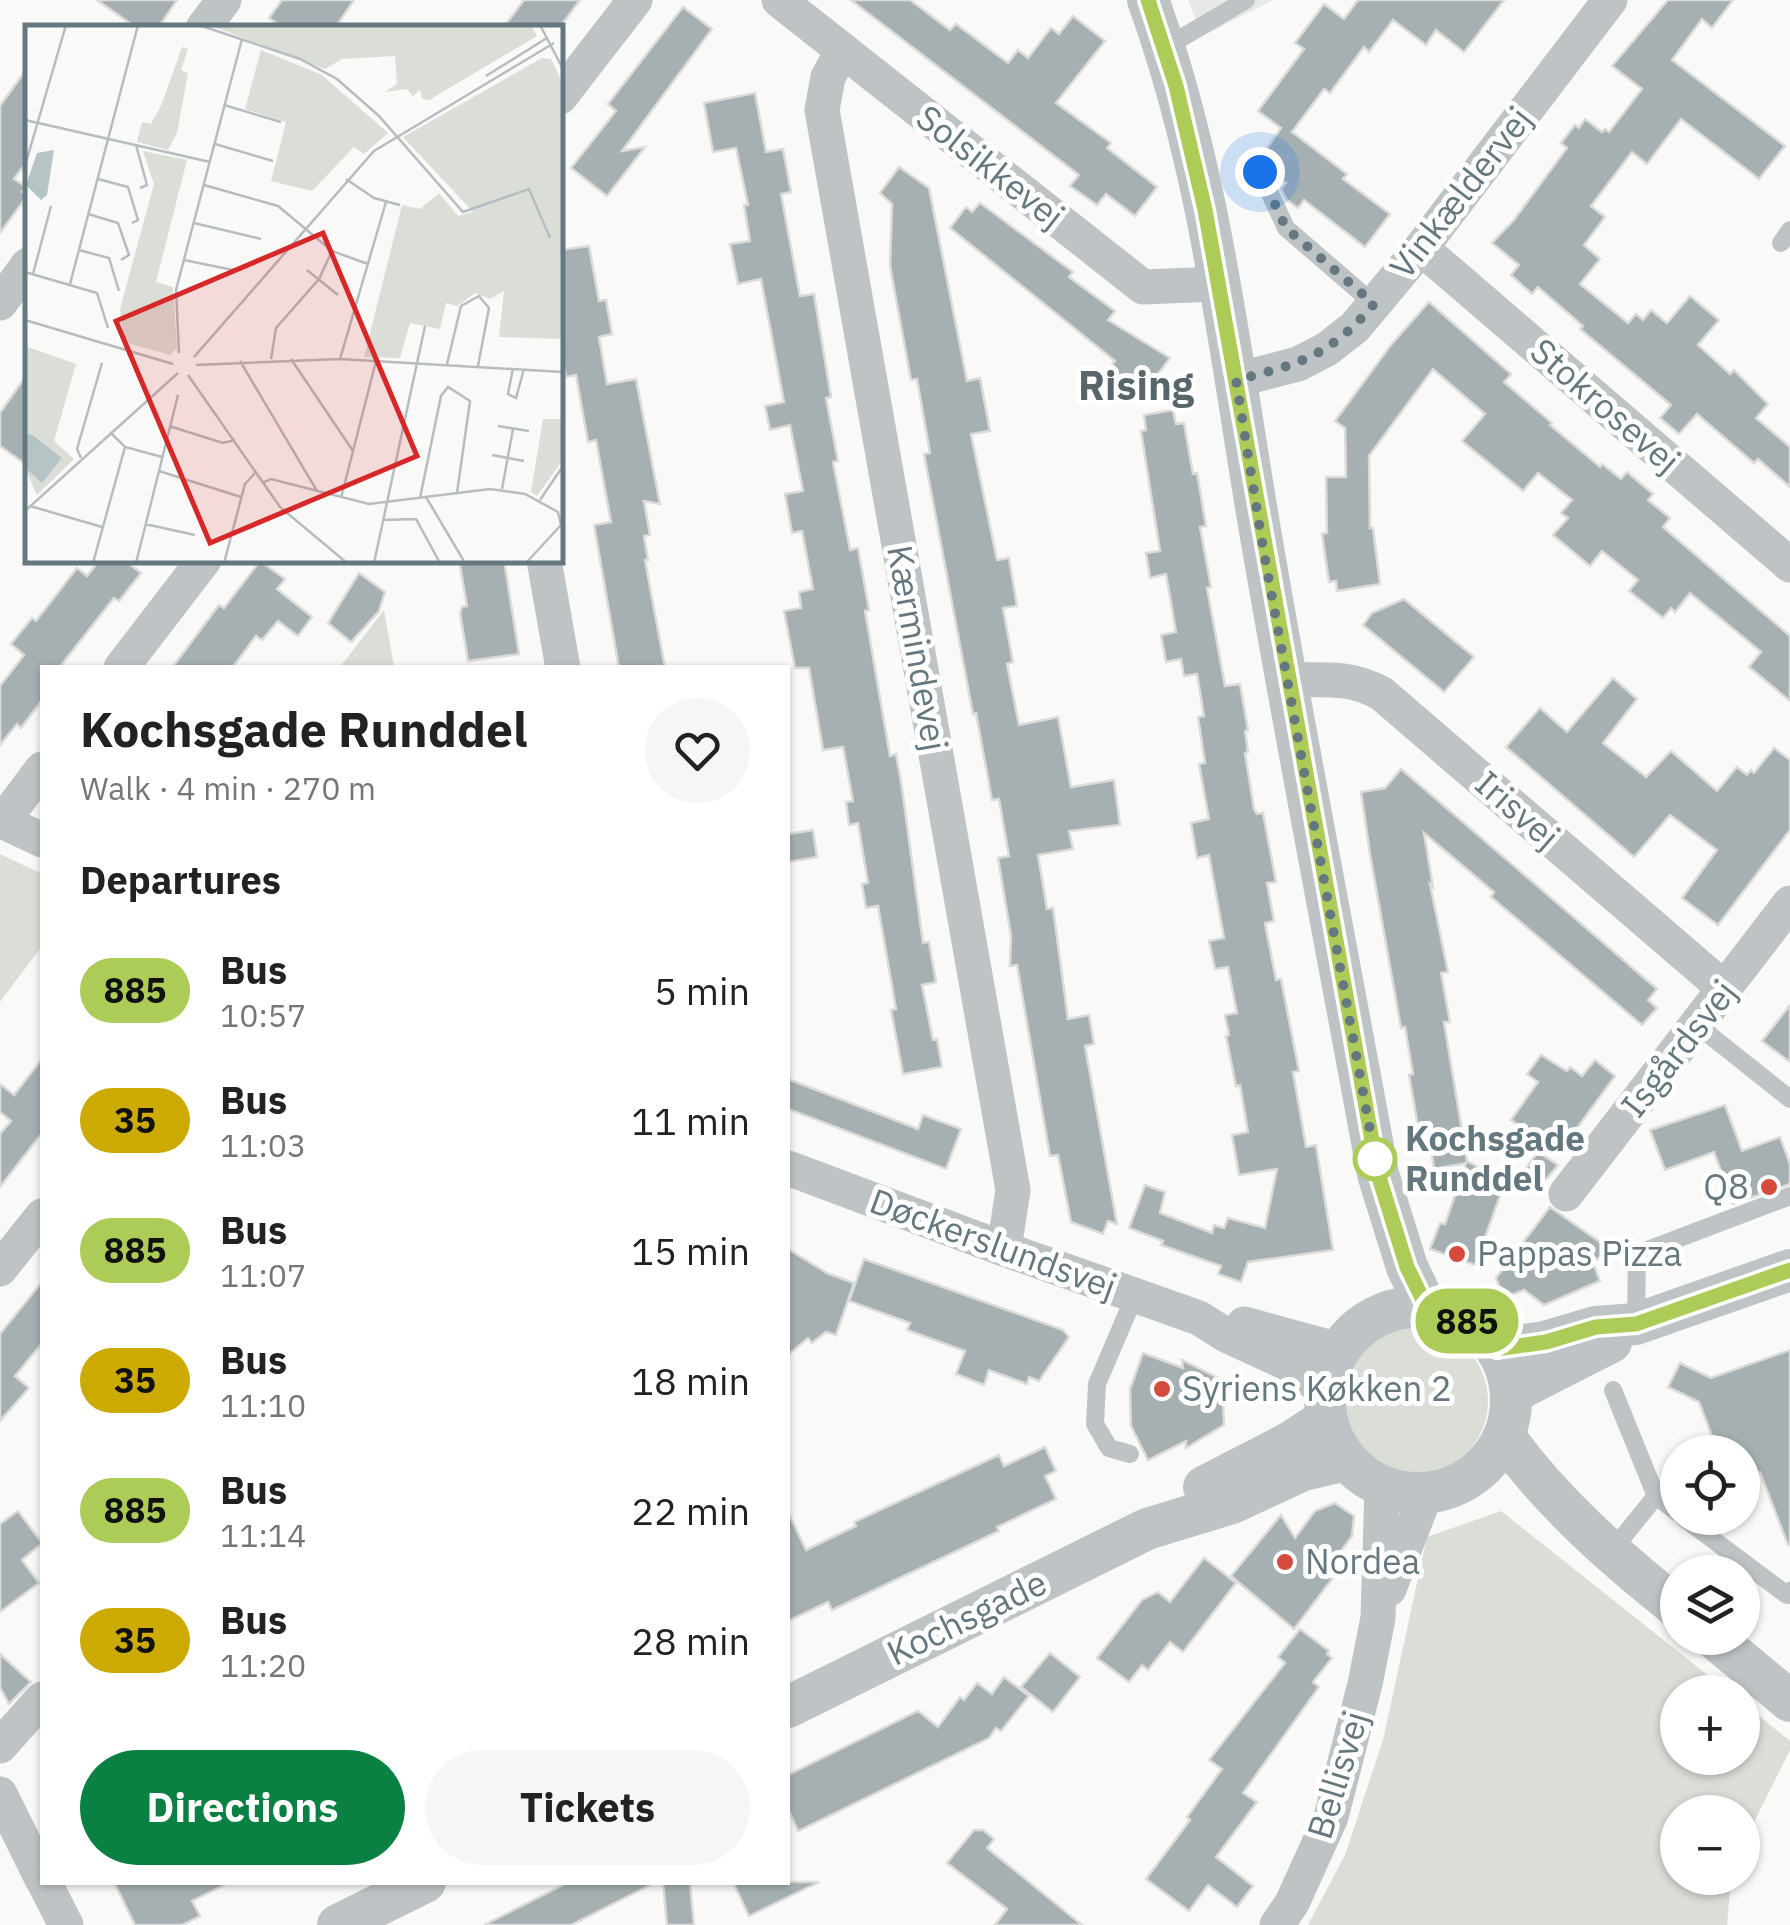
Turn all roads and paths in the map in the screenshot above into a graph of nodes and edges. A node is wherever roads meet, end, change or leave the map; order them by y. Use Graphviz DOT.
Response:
graph roads {
  1 [pos="224,0"];
  2 [pos="634,0"];
  3 [pos="778,0"];
  4 [pos="1148,0"];
  5 [pos="1246,0"];
  6 [pos="1610,0"];
  7 [pos="205,25"];
  8 [pos="1165,47"];
  9 [pos="843,50"];
  10 [pos="562,95"];
  11 [pos="1260,172"];
  12 [pos="1421,248"];
  13 [pos="25,269"];
  14 [pos="1218,284"];
  15 [pos="0,302"];
  16 [pos="1374,304"];
  17 [pos="1236,380"];
  18 [pos="202,562"];
  19 [pos="544,562"];
  20 [pos="1790,565"];
  21 [pos="123,665"];
  22 [pos="562,665"];
  23 [pos="1288,680"];
  24 [pos="40,772"];
  25 [pos="1,820"];
  26 [pos="40,839"];
  27 [pos="1790,902"];
  28 [pos="1725,989"];
  29 [pos="1697,1025"];
  30 [pos="1790,1100"];
  31 [pos="790,1169"];
  32 [pos="1378,1174"];
  33 [pos="1566,1194"];
  34 [pos="1790,1196"];
  35 [pos="40,1219"];
  36 [pos="1004,1250"];
  37 [pos="0,1269"];
  38 [pos="1790,1270"];
  39 [pos="1135,1295"];
  40 [pos="1426,1306"];
  41 [pos="1374,1317"];
  42 [pos="1199,1318"];
  43 [pos="1636,1324"];
  44 [pos="1496,1349"];
  45 [pos="1339,1350"];
  46 [pos="1614,1390"];
  47 [pos="1511,1393"];
  48 [pos="1326,1405"];
  49 [pos="1504,1436"];
  50 [pos="1130,1454"];
  51 [pos="1346,1460"];
  52 [pos="1473,1476"];
  53 [pos="1382,1487"];
  54 [pos="1426,1493"];
  55 [pos="1656,1496"];
  56 [pos="1660,1499"];
  57 [pos="1148,1528"];
  58 [pos="1707,1535"];
  59 [pos="1610,1553"];
  60 [pos="1790,1591"];
  61 [pos="1660,1593"];
  62 [pos="1378,1618"];
  63 [pos="1735,1655"];
  64 [pos="1790,1700"];
  65 [pos="40,1701"];
  66 [pos="790,1706"];
  67 [pos="0,1746"];
  68 [pos="0,1794"];
  69 [pos="40,1875"];
  70 [pos="45,1885"];
  71 [pos="419,1885"];
  72 [pos="66,1925"];
  73 [pos="338,1925"];
  74 [pos="1277,1925"];
  1 -- 7 [label="street"];
  2 -- 10 [label="street"];
  3 -- 9 [label="street, Solsikkevej"];
  4 -- 8 [label="street"];
  5 -- 8 [label="lane"];
  6 -- 12 [label="street, Vinkældervej"];
  8 -- 14 [label="street"];
  9 -- 14 [label="street, Solsikkevej"];
  9 -- 36 [label="street, Kærmindevej"];
  11 -- 16 [label="lane"];
  12 -- 16 [label="street, Vinkældervej"];
  12 -- 20 [label="street, Stokrosevej"];
  13 -- 15 [label="street"];
  14 -- 17 [label="street"];
  16 -- 17 [label="street, Vinkældervej"];
  17 -- 23 [label="street"];
  18 -- 21 [label="street"];
  19 -- 22 [label="street"];
  23 -- 28 [label="street, Irisvej"];
  23 -- 32 [label="street"];
  24 -- 25 [label="street"];
  25 -- 26 [label="street"];
  27 -- 28 [label="street, Isgårdsvej"];
  28 -- 29 [label="street, Isgårdsvej"];
  29 -- 30 [label="lane"];
  29 -- 33 [label="street, Isgårdsvej"];
  31 -- 36 [label="street, Døckerslundsvej"];
  32 -- 40 [label="street"];
  32 -- 41 [label="street"];
  34 -- 43 [label="lane"];
  35 -- 37 [label="street"];
  36 -- 39 [label="street, Døckerslundsvej"];
  38 -- 43 [label="street"];
  39 -- 42 [label="street, Døckerslundsvej"];
  39 -- 50 [label="lane"];
  40 -- 41 [label="street"];
  40 -- 44 [label="street"];
  41 -- 45 [label="street"];
  42 -- 45 [label="street, Døckerslundsvej"];
  42 -- 48 [label="street, Døckerslundsvej"];
  43 -- 44 [label="street"];
  43 -- 47 [label="street"];
  44 -- 47 [label="street"];
  45 -- 48 [label="street"];
  46 -- 55 [label="lane"];
  47 -- 49 [label="street"];
  48 -- 51 [label="street"];
  48 -- 57 [label="street, Kochsgade"];
  49 -- 52 [label="street"];
  49 -- 59 [label="street"];
  51 -- 53 [label="street"];
  51 -- 57 [label="street, Kochsgade"];
  52 -- 54 [label="street"];
  52 -- 59 [label="street"];
  53 -- 54 [label="street"];
  53 -- 62 [label="street, Bellisvej"];
  54 -- 62 [label="street, Bellisvej"];
  55 -- 56 [label="lane"];
  55 -- 59 [label="lane"];
  57 -- 66 [label="street, Kochsgade"];
  58 -- 60 [label="lane"];
  59 -- 61 [label="street"];
  62 -- 74 [label="street, Bellisvej"];
  63 -- 64 [label="street"];
  65 -- 67 [label="street"];
  68 -- 69 [label="street"];
  70 -- 72 [label="street"];
  71 -- 73 [label="street"];
}
